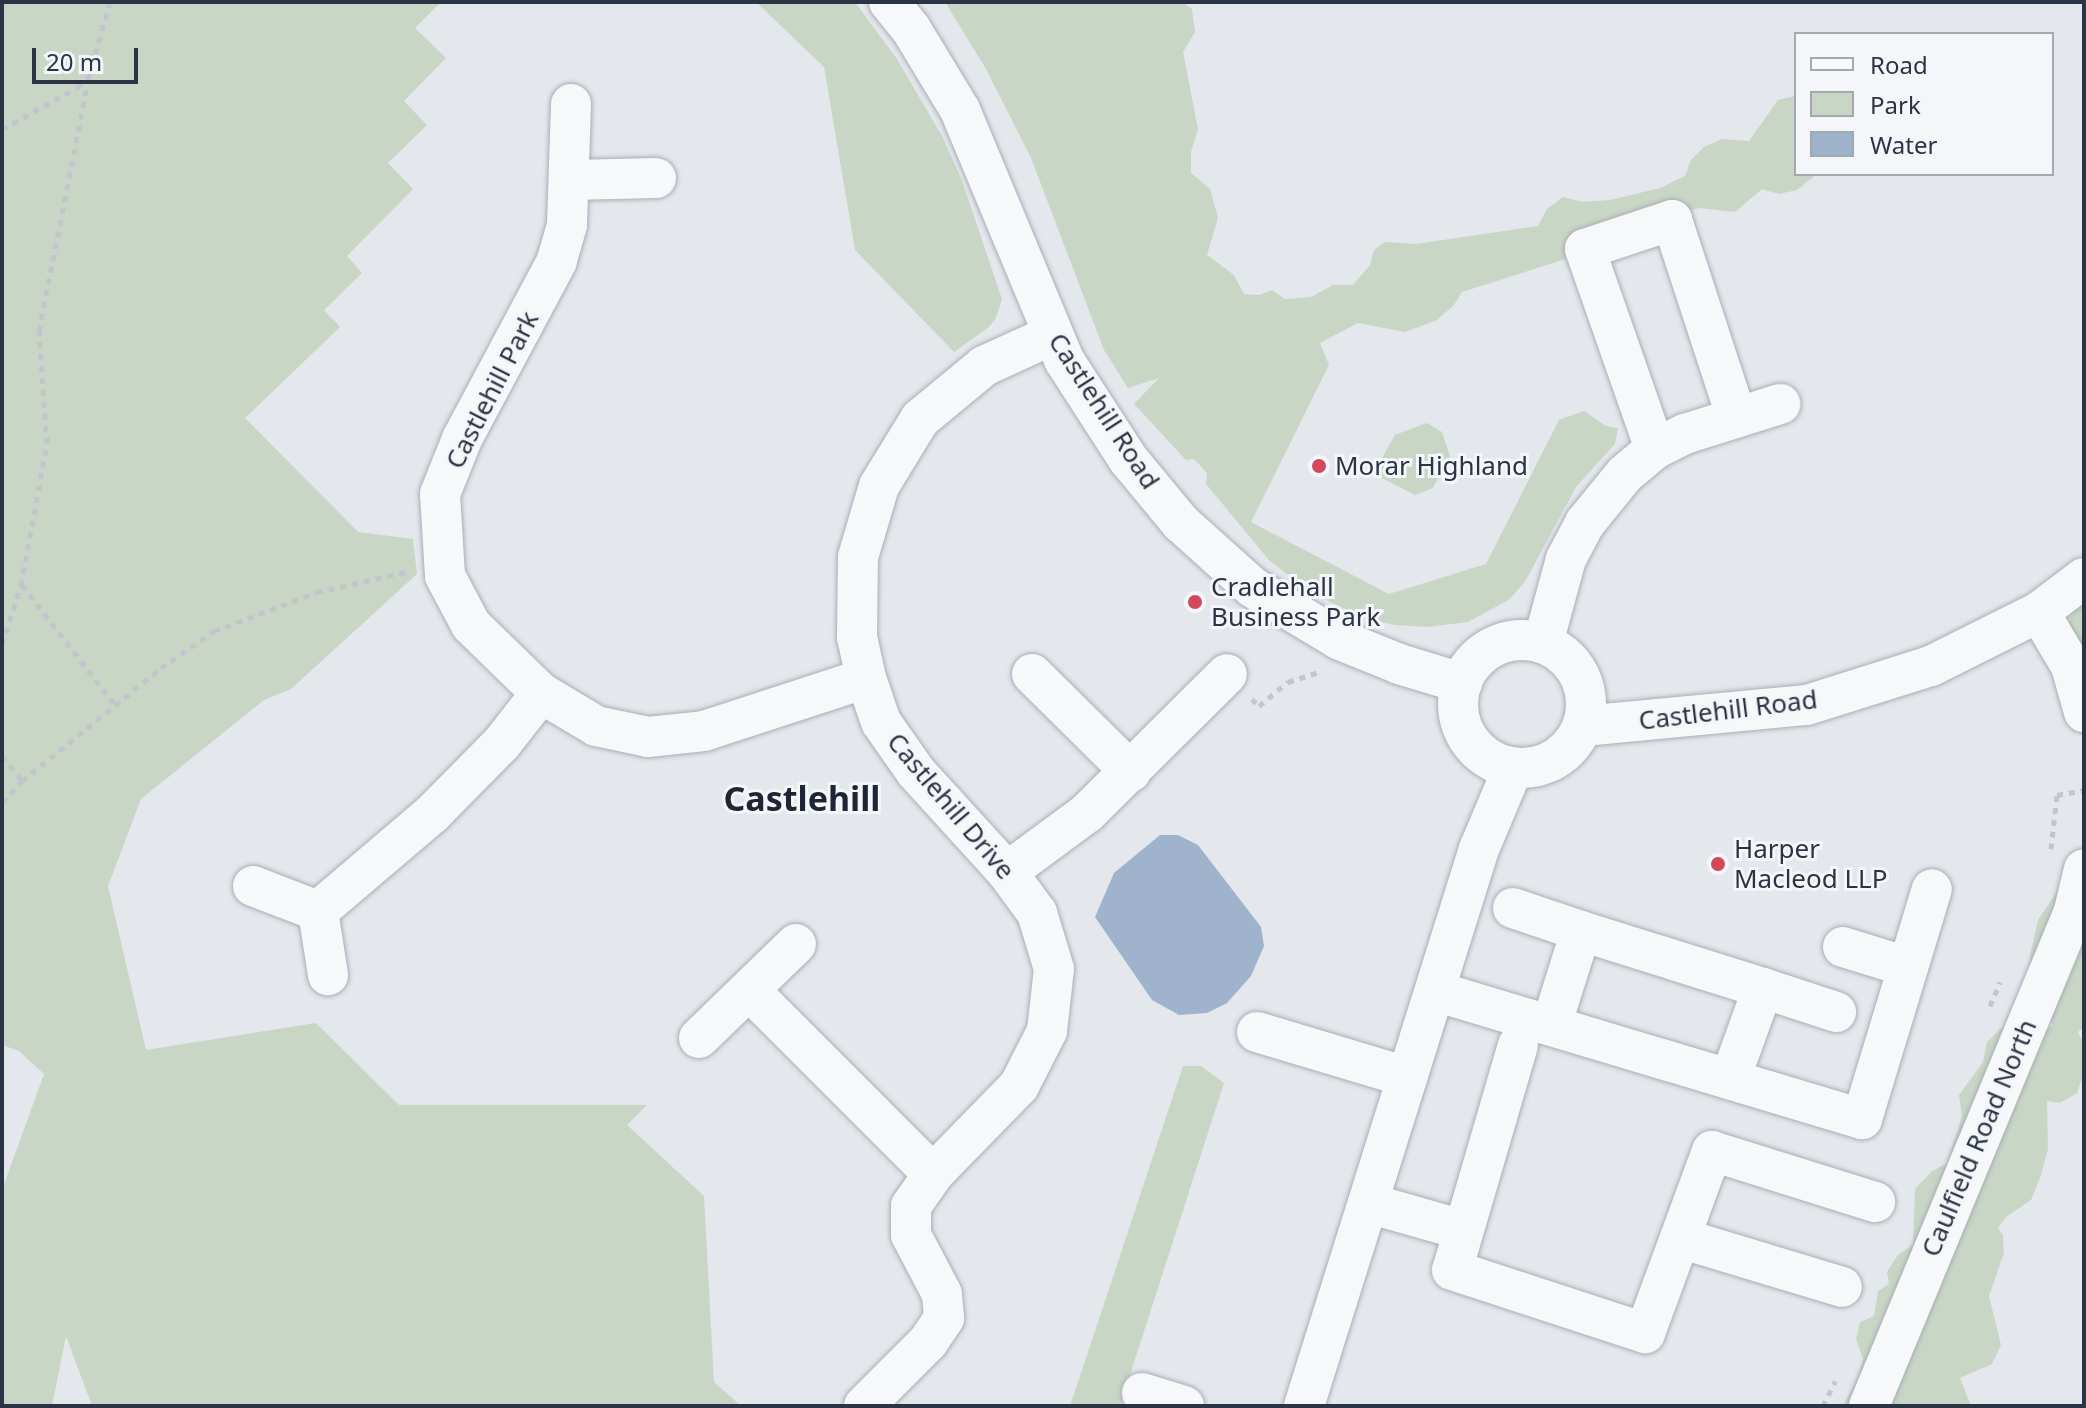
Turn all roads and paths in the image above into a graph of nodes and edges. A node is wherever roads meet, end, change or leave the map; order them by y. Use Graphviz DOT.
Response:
graph roads {
  1 [pos="110,2"];
  2 [pos="889,2"];
  3 [pos="89,77"];
  4 [pos="571,104"];
  5 [pos="2,129"];
  6 [pos="656,178"];
  7 [pos="571,180"];
  8 [pos="1052,335"];
  9 [pos="1780,404"];
  10 [pos="1736,416"];
  11 [pos="1655,449"];
  12 [pos="442,562"];
  13 [pos="2084,578"];
  14 [pos="21,585"];
  15 [pos="2039,612"];
  16 [pos="1543,643"];
  17 [pos="2,644"];
  18 [pos="1319,672"];
  19 [pos="1032,674"];
  20 [pos="1227,674"];
  21 [pos="866,678"];
  22 [pos="1462,683"];
  23 [pos="541,693"];
  24 [pos="115,705"];
  25 [pos="2084,712"];
  26 [pos="1583,726"];
  27 [pos="2,756"];
  28 [pos="1513,768"];
  29 [pos="1131,772"];
  30 [pos="22,781"];
  31 [pos="2,802"];
  32 [pos="2084,869"];
  33 [pos="1007,872"];
  34 [pos="253,886"];
  35 [pos="1932,889"];
  36 [pos="1513,908"];
  37 [pos="318,911"];
  38 [pos="1581,931"];
  39 [pos="796,944"];
  40 [pos="1843,947"];
  41 [pos="1908,967"];
  42 [pos="328,975"];
  43 [pos="1763,988"];
  44 [pos="749,990"];
  45 [pos="1435,991"];
  46 [pos="1836,1012"];
  47 [pos="1552,1023"];
  48 [pos="1257,1032"];
  49 [pos="699,1038"];
  50 [pos="1518,1045"];
  51 [pos="1407,1077"];
  52 [pos="1730,1079"];
  53 [pos="933,1174"];
  54 [pos="1875,1202"];
  55 [pos="1368,1203"];
  56 [pos="1463,1230"];
  57 [pos="1680,1238"];
  58 [pos="1842,1287"];
  59 [pos="1142,1393"];
  60 [pos="875,1402"];
  61 [pos="1184,1406"];
  62 [pos="1304,1406"];
  63 [pos="1869,1406"];
  1 -- 3 [label="path"];
  2 -- 8 [label="street, Castlehill Road"];
  3 -- 5 [label="path"];
  3 -- 14 [label="path"];
  4 -- 7 [label="street, Castlehill Park"];
  6 -- 7 [label="street"];
  7 -- 12 [label="street, Castlehill Park"];
  8 -- 21 [label="street, Castlehill Drive"];
  8 -- 22 [label="street, Castlehill Road"];
  9 -- 10 [label="street"];
  10 -- 11 [label="street"];
  10 -- 11 [label="street"];
  11 -- 16 [label="street"];
  12 -- 23 [label="street, Castlehill Park"];
  12 -- 24 [label="path"];
  13 -- 15 [label="street, Castlehill Road"];
  14 -- 17 [label="path"];
  14 -- 24 [label="path"];
  15 -- 25 [label="street"];
  15 -- 26 [label="street, Castlehill Road"];
  16 -- 22 [label="street"];
  16 -- 26 [label="street"];
  18 -- 20 [label="path"];
  19 -- 29 [label="street"];
  20 -- 29 [label="street"];
  21 -- 23 [label="street, Castlehill Park"];
  21 -- 33 [label="street, Castlehill Drive"];
  22 -- 28 [label="street"];
  23 -- 37 [label="street"];
  24 -- 30 [label="path"];
  26 -- 28 [label="street"];
  27 -- 30 [label="path"];
  28 -- 45 [label="street"];
  29 -- 33 [label="street"];
  30 -- 31 [label="path"];
  32 -- 63 [label="street, Caulfield Road North"];
  33 -- 53 [label="street, Castlehill Drive"];
  34 -- 37 [label="street"];
  35 -- 41 [label="street"];
  36 -- 38 [label="street"];
  37 -- 42 [label="street"];
  38 -- 43 [label="street"];
  38 -- 47 [label="street"];
  39 -- 44 [label="street"];
  40 -- 41 [label="street"];
  41 -- 52 [label="street"];
  43 -- 46 [label="street"];
  43 -- 52 [label="street"];
  44 -- 49 [label="street"];
  44 -- 53 [label="street"];
  45 -- 47 [label="street"];
  45 -- 51 [label="street"];
  47 -- 52 [label="street"];
  48 -- 51 [label="street"];
  50 -- 56 [label="street"];
  51 -- 55 [label="street"];
  53 -- 60 [label="street, Castlehill Drive"];
  54 -- 57 [label="street"];
  55 -- 56 [label="street"];
  55 -- 62 [label="street"];
  56 -- 57 [label="street"];
  57 -- 58 [label="street"];
  59 -- 61 [label="street"];
}
